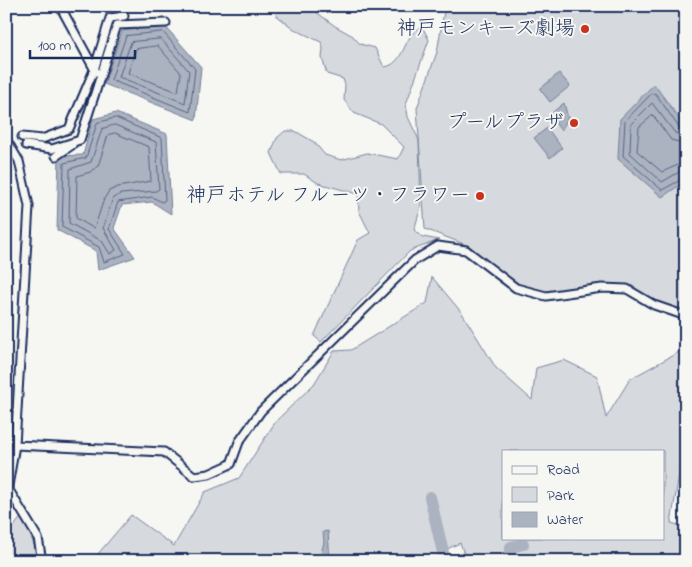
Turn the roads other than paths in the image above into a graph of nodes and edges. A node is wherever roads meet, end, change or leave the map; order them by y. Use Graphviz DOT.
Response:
graph roads {
  1 [pos="60,6"];
  2 [pos="119,6"];
  3 [pos="166,23"];
  4 [pos="94,70"];
  5 [pos="100,77"];
  6 [pos="22,137"];
  7 [pos="6,139"];
  8 [pos="80,140"];
  9 [pos="26,145"];
  10 [pos="56,156"];
  11 [pos="686,316"];
  12 [pos="15,445"];
  13 [pos="9,490"];
  14 [pos="6,498"];
  15 [pos="42,561"];
  1 -- 4 [label="street"];
  2 -- 4 [label="street"];
  3 -- 5 [label="street"];
  4 -- 5 [label="street"];
  4 -- 6 [label="street"];
  5 -- 8 [label="street"];
  7 -- 12 [label="street"];
  8 -- 9 [label="street"];
  8 -- 10 [label="street"];
  11 -- 12 [label="street"];
  12 -- 13 [label="street"];
  13 -- 14 [label="street"];
  13 -- 15 [label="street"];
}
